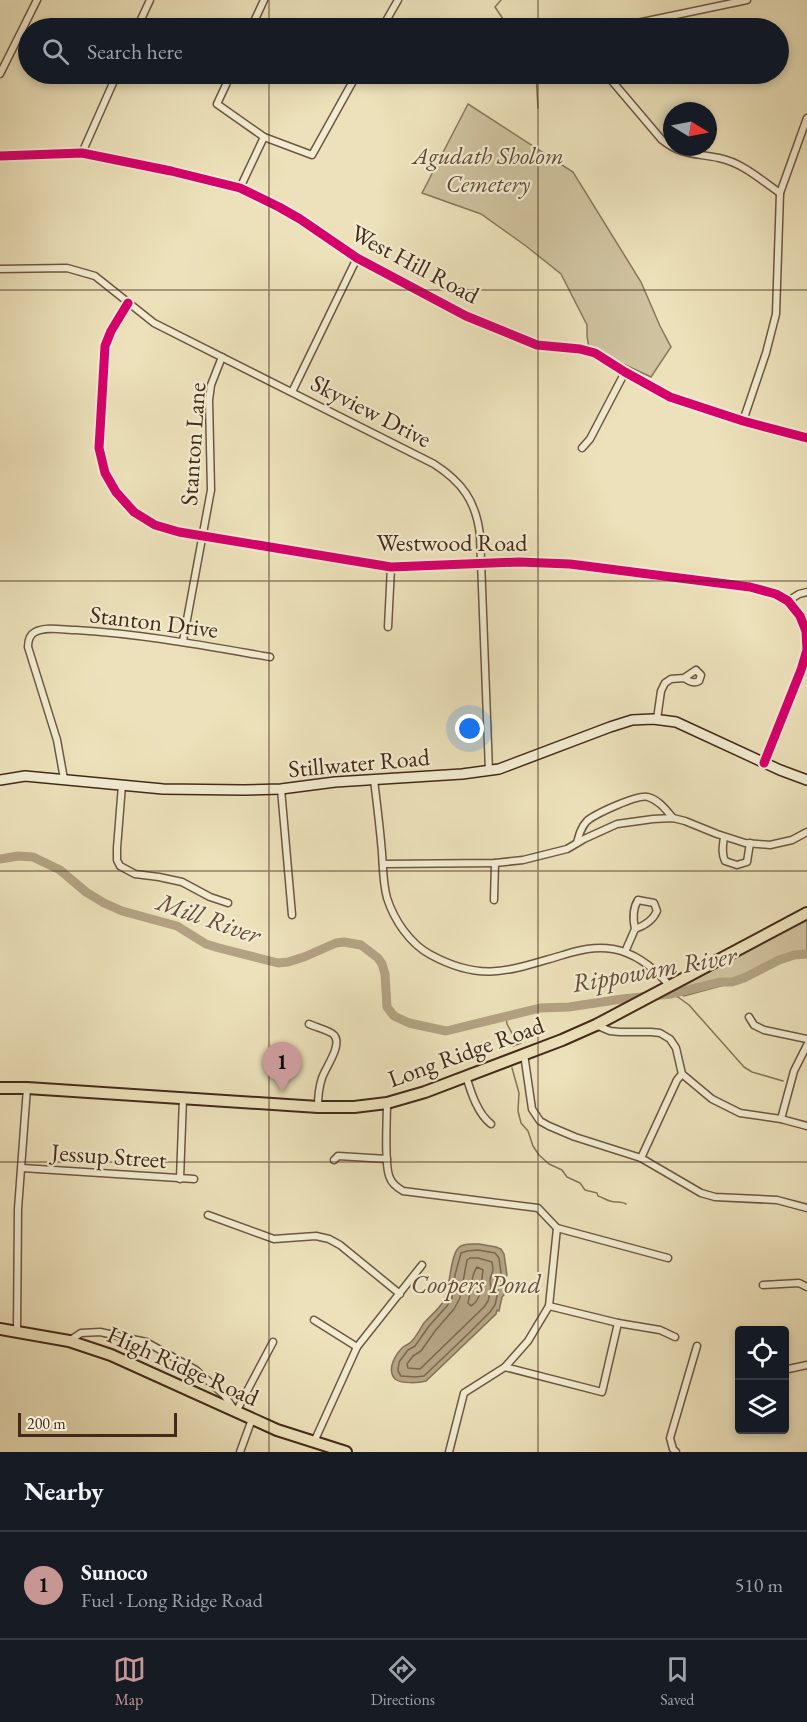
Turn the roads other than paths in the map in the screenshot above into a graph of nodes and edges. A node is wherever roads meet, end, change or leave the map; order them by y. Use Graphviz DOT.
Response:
graph roads {
  1 [pos="37,0"];
  2 [pos="150,0"];
  3 [pos="264,0"];
  4 [pos="398,0"];
  5 [pos="747,0"];
  6 [pos="28,18"];
  7 [pos="142,18"];
  8 [pos="256,18"];
  9 [pos="388,18"];
  10 [pos="661,18"];
  11 [pos="18,38"];
  12 [pos="0,74"];
  13 [pos="113,84"];
  14 [pos="226,84"];
  15 [pos="351,84"];
  16 [pos="614,84"];
  17 [pos="807,118"];
  18 [pos="264,137"];
  19 [pos="82,153"];
  20 [pos="0,156"];
  21 [pos="240,188"];
  22 [pos="780,193"];
  23 [pos="357,258"];
  24 [pos="0,269"];
  25 [pos="128,303"];
  26 [pos="222,357"];
  27 [pos="625,372"];
  28 [pos="292,392"];
  29 [pos="743,421"];
  30 [pos="807,438"];
  31 [pos="582,448"];
  32 [pos="204,535"];
  33 [pos="482,563"];
  34 [pos="391,567"];
  35 [pos="807,592"];
  36 [pos="788,601"];
  37 [pos="388,627"];
  38 [pos="183,642"];
  39 [pos="270,657"];
  40 [pos="684,678"];
  41 [pos="657,719"];
  42 [pos="764,763"];
  43 [pos="489,771"];
  44 [pos="0,780"];
  45 [pos="64,780"];
  46 [pos="374,780"];
  47 [pos="807,780"];
  48 [pos="122,785"];
  49 [pos="281,789"];
  50 [pos="673,818"];
  51 [pos="807,832"];
  52 [pos="724,837"];
  53 [pos="578,843"];
  54 [pos="750,843"];
  55 [pos="495,863"];
  56 [pos="383,864"];
  57 [pos="494,900"];
  58 [pos="228,903"];
  59 [pos="807,913"];
  60 [pos="292,915"];
  61 [pos="635,929"];
  62 [pos="625,952"];
  63 [pos="665,988"];
  64 [pos="749,1017"];
  65 [pos="309,1024"];
  66 [pos="596,1025"];
  67 [pos="807,1039"];
  68 [pos="807,1045"];
  69 [pos="524,1054"];
  70 [pos="682,1074"];
  71 [pos="466,1076"];
  72 [pos="0,1088"];
  73 [pos="27,1088"];
  74 [pos="183,1098"];
  75 [pos="387,1103"];
  76 [pos="318,1107"];
  77 [pos="781,1119"];
  78 [pos="491,1124"];
  79 [pos="807,1126"];
  80 [pos="641,1158"];
  81 [pos="387,1159"];
  82 [pos="334,1160"];
  83 [pos="22,1168"];
  84 [pos="180,1179"];
  85 [pos="194,1179"];
  86 [pos="807,1208"];
  87 [pos="208,1215"];
  88 [pos="557,1228"];
  89 [pos="668,1257"];
  90 [pos="422,1265"];
  91 [pos="763,1285"];
  92 [pos="807,1287"];
  93 [pos="399,1294"];
  94 [pos="549,1306"];
  95 [pos="314,1320"];
  96 [pos="618,1323"];
  97 [pos="0,1329"];
  98 [pos="17,1332"];
  99 [pos="675,1337"];
  100 [pos="69,1341"];
  101 [pos="273,1342"];
  102 [pos="697,1346"];
  103 [pos="357,1347"];
  104 [pos="807,1365"];
  105 [pos="505,1367"];
  106 [pos="789,1369"];
  107 [pos="236,1412"];
  108 [pos="252,1419"];
  109 [pos="314,1443"];
  110 [pos="334,1450"];
  111 [pos="240,1452"];
  112 [pos="346,1452"];
  113 [pos="449,1452"];
  114 [pos="676,1452"];
  1 -- 6 [label="street"];
  2 -- 7 [label="street"];
  3 -- 8 [label="street"];
  4 -- 9 [label="street"];
  5 -- 10 [label="street"];
  11 -- 12 [label="street"];
  13 -- 19 [label="street"];
  14 -- 18 [label="street"];
  15 -- 18 [label="street"];
  16 -- 22 [label="street"];
  17 -- 22 [label="street"];
  18 -- 21 [label="street"];
  19 -- 20 [label="street, West Hill Road"];
  19 -- 21 [label="street, West Hill Road"];
  21 -- 23 [label="street, West Hill Road"];
  22 -- 29 [label="street"];
  23 -- 27 [label="street, West Hill Road"];
  23 -- 28 [label="street"];
  24 -- 25 [label="street, Skyview Drive"];
  25 -- 26 [label="street, Skyview Drive"];
  25 -- 32 [label="street, Westwood Road"];
  26 -- 28 [label="street, Skyview Drive"];
  26 -- 32 [label="street, Stanton Lane"];
  27 -- 29 [label="street, West Hill Road"];
  27 -- 31 [label="street"];
  28 -- 33 [label="street, Skyview Drive"];
  29 -- 30 [label="street, West Hill Road"];
  32 -- 34 [label="street, Westwood Road"];
  32 -- 38 [label="street, Stanton Lane"];
  33 -- 34 [label="street, Westwood Road"];
  33 -- 36 [label="street, Westwood Road"];
  33 -- 43 [label="street, Skyview Drive"];
  34 -- 37 [label="street"];
  35 -- 36 [label="street"];
  36 -- 42 [label="street"];
  38 -- 39 [label="street, Stanton Drive"];
  38 -- 45 [label="street, Stanton Drive"];
  40 -- 41 [label="street"];
  41 -- 42 [label="main road, Stillwater Road"];
  41 -- 43 [label="main road, Stillwater Road"];
  42 -- 47 [label="main road, Stillwater Road"];
  43 -- 46 [label="main road, Stillwater Road"];
  44 -- 45 [label="main road, Stillwater Road"];
  45 -- 48 [label="main road, Stillwater Road"];
  46 -- 49 [label="main road, Stillwater Road"];
  46 -- 56 [label="street"];
  48 -- 49 [label="main road, Stillwater Road"];
  48 -- 58 [label="street"];
  49 -- 60 [label="street"];
  50 -- 52 [label="street"];
  50 -- 53 [label="street"];
  50 -- 53 [label="street"];
  51 -- 54 [label="street"];
  52 -- 54 [label="street"];
  52 -- 54 [label="street"];
  53 -- 55 [label="street"];
  55 -- 56 [label="street"];
  55 -- 57 [label="street"];
  56 -- 62 [label="street"];
  59 -- 63 [label="main road, Long Ridge Road"];
  61 -- 61 [label="street"];
  61 -- 62 [label="street"];
  62 -- 63 [label="street"];
  63 -- 66 [label="main road, Long Ridge Road"];
  64 -- 67 [label="street"];
  65 -- 76 [label="street"];
  66 -- 69 [label="main road, Long Ridge Road"];
  66 -- 70 [label="street"];
  68 -- 77 [label="street"];
  69 -- 71 [label="main road, Long Ridge Road"];
  69 -- 80 [label="street"];
  70 -- 77 [label="street"];
  70 -- 80 [label="street"];
  71 -- 75 [label="main road, Long Ridge Road"];
  71 -- 78 [label="street"];
  72 -- 73 [label="main road, Long Ridge Road"];
  73 -- 74 [label="main road, Long Ridge Road"];
  73 -- 83 [label="street"];
  74 -- 76 [label="main road, Long Ridge Road"];
  74 -- 84 [label="street"];
  75 -- 76 [label="main road, Long Ridge Road"];
  75 -- 81 [label="street"];
  77 -- 79 [label="street"];
  80 -- 86 [label="street"];
  81 -- 82 [label="street"];
  81 -- 88 [label="street"];
  83 -- 84 [label="street, Jessup Street"];
  83 -- 98 [label="street"];
  84 -- 85 [label="street, Jessup Street"];
  87 -- 93 [label="street"];
  88 -- 89 [label="street"];
  88 -- 94 [label="street"];
  90 -- 93 [label="street"];
  91 -- 92 [label="street"];
  93 -- 103 [label="street"];
  94 -- 96 [label="street"];
  94 -- 105 [label="street"];
  95 -- 103 [label="street"];
  96 -- 99 [label="street"];
  96 -- 105 [label="street"];
  97 -- 98 [label="main road, High Ridge Road"];
  98 -- 100 [label="main road, High Ridge Road"];
  100 -- 107 [label="main road, High Ridge Road"];
  100 -- 107 [label="street"];
  101 -- 107 [label="street"];
  102 -- 114 [label="street"];
  103 -- 109 [label="street"];
  104 -- 106 [label="street"];
  105 -- 113 [label="street"];
  107 -- 108 [label="main road, High Ridge Road"];
  108 -- 109 [label="main road, High Ridge Road"];
  108 -- 111 [label="street"];
  109 -- 110 [label="main road, High Ridge Road"];
  110 -- 112 [label="main road, High Ridge Road"];
}
